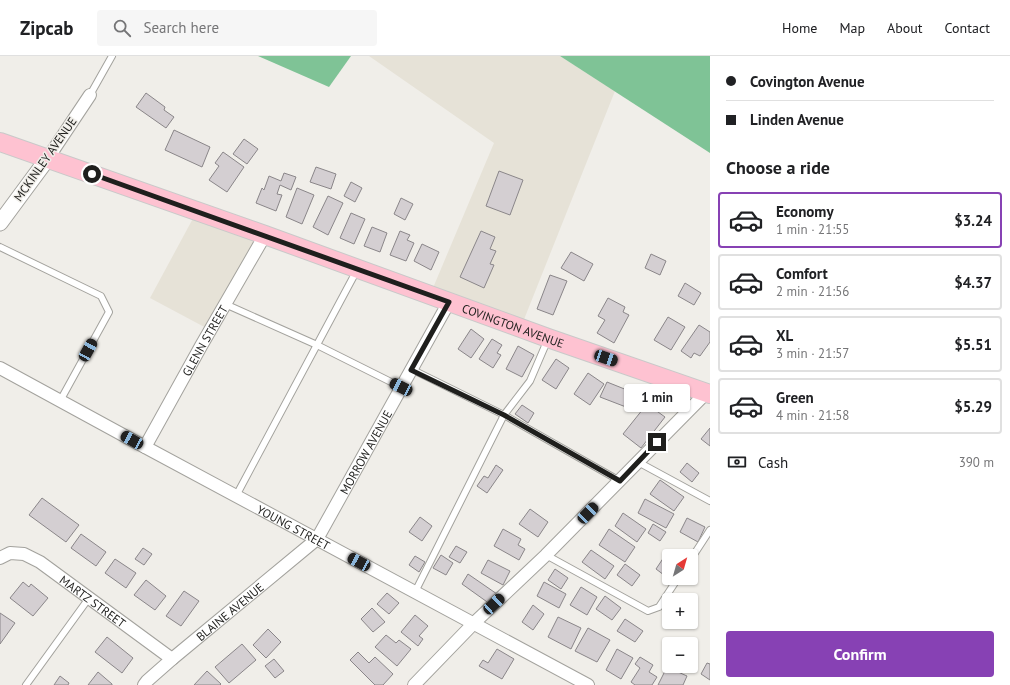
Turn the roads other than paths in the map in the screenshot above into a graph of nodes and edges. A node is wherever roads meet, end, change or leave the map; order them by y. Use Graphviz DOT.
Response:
graph roads {
  1 [pos="112,56"];
  2 [pos="90,95"];
  3 [pos="0,142"];
  4 [pos="48,158"];
  5 [pos="0,223"];
  6 [pos="265,235"];
  7 [pos="0,247"];
  8 [pos="358,269"];
  9 [pos="449,302"];
  10 [pos="225,304"];
  11 [pos="548,338"];
  12 [pos="317,345"];
  13 [pos="0,368"];
  14 [pos="411,370"];
  15 [pos="401,387"];
  16 [pos="708,393"];
  17 [pos="60,401"];
  18 [pos="504,415"];
  19 [pos="145,447"];
  20 [pos="638,462"];
  21 [pos="620,481"];
  22 [pos="236,496"];
  23 [pos="710,501"];
  24 [pos="710,530"];
  25 [pos="317,539"];
  26 [pos="698,549"];
  27 [pos="546,555"];
  28 [pos="5,556"];
  29 [pos="674,585"];
  30 [pos="415,592"];
  31 [pos="89,598"];
  32 [pos="474,623"];
  33 [pos="172,659"];
  34 [pos="26,685"];
  35 [pos="144,685"];
  36 [pos="414,685"];
  37 [pos="588,685"];
  1 -- 2 [label="lane"];
  2 -- 4 [label="street, MCKINLEY AVENUE"];
  3 -- 4 [label="main road, COVINGTON AVENUE"];
  4 -- 5 [label="street, MCKINLEY AVENUE"];
  4 -- 6 [label="main road, COVINGTON AVENUE"];
  6 -- 8 [label="main road, COVINGTON AVENUE"];
  6 -- 10 [label="street, GLENN STREET"];
  7 -- 17 [label="lane"];
  8 -- 9 [label="main road, COVINGTON AVENUE"];
  8 -- 12 [label="lane"];
  9 -- 11 [label="main road, COVINGTON AVENUE"];
  9 -- 14 [label="street, MORROW AVENUE"];
  10 -- 12 [label="lane"];
  10 -- 19 [label="street, GLENN STREET"];
  11 -- 16 [label="main road, COVINGTON AVENUE"];
  11 -- 18 [label="lane"];
  12 -- 15 [label="lane"];
  12 -- 22 [label="lane"];
  13 -- 17 [label="street, YOUNG STREET"];
  14 -- 15 [label="street, MORROW AVENUE"];
  14 -- 18 [label="lane"];
  15 -- 25 [label="street, MORROW AVENUE"];
  16 -- 20 [label="street"];
  17 -- 19 [label="street, YOUNG STREET"];
  18 -- 21 [label="lane"];
  18 -- 30 [label="lane"];
  19 -- 22 [label="street, YOUNG STREET"];
  20 -- 21 [label="street"];
  20 -- 23 [label="lane"];
  21 -- 27 [label="street"];
  22 -- 25 [label="street, YOUNG STREET"];
  24 -- 26 [label="lane"];
  25 -- 30 [label="street, YOUNG STREET"];
  25 -- 33 [label="street, BLAINE AVENUE"];
  27 -- 29 [label="lane"];
  27 -- 32 [label="street"];
  28 -- 31 [label="street, MARTZ STREET"];
  30 -- 32 [label="street, YOUNG STREET"];
  31 -- 33 [label="street, MARTZ STREET"];
  31 -- 34 [label="lane"];
  32 -- 36 [label="street"];
  32 -- 37 [label="street, YOUNG STREET"];
  33 -- 35 [label="street, BLAINE AVENUE"];
}
